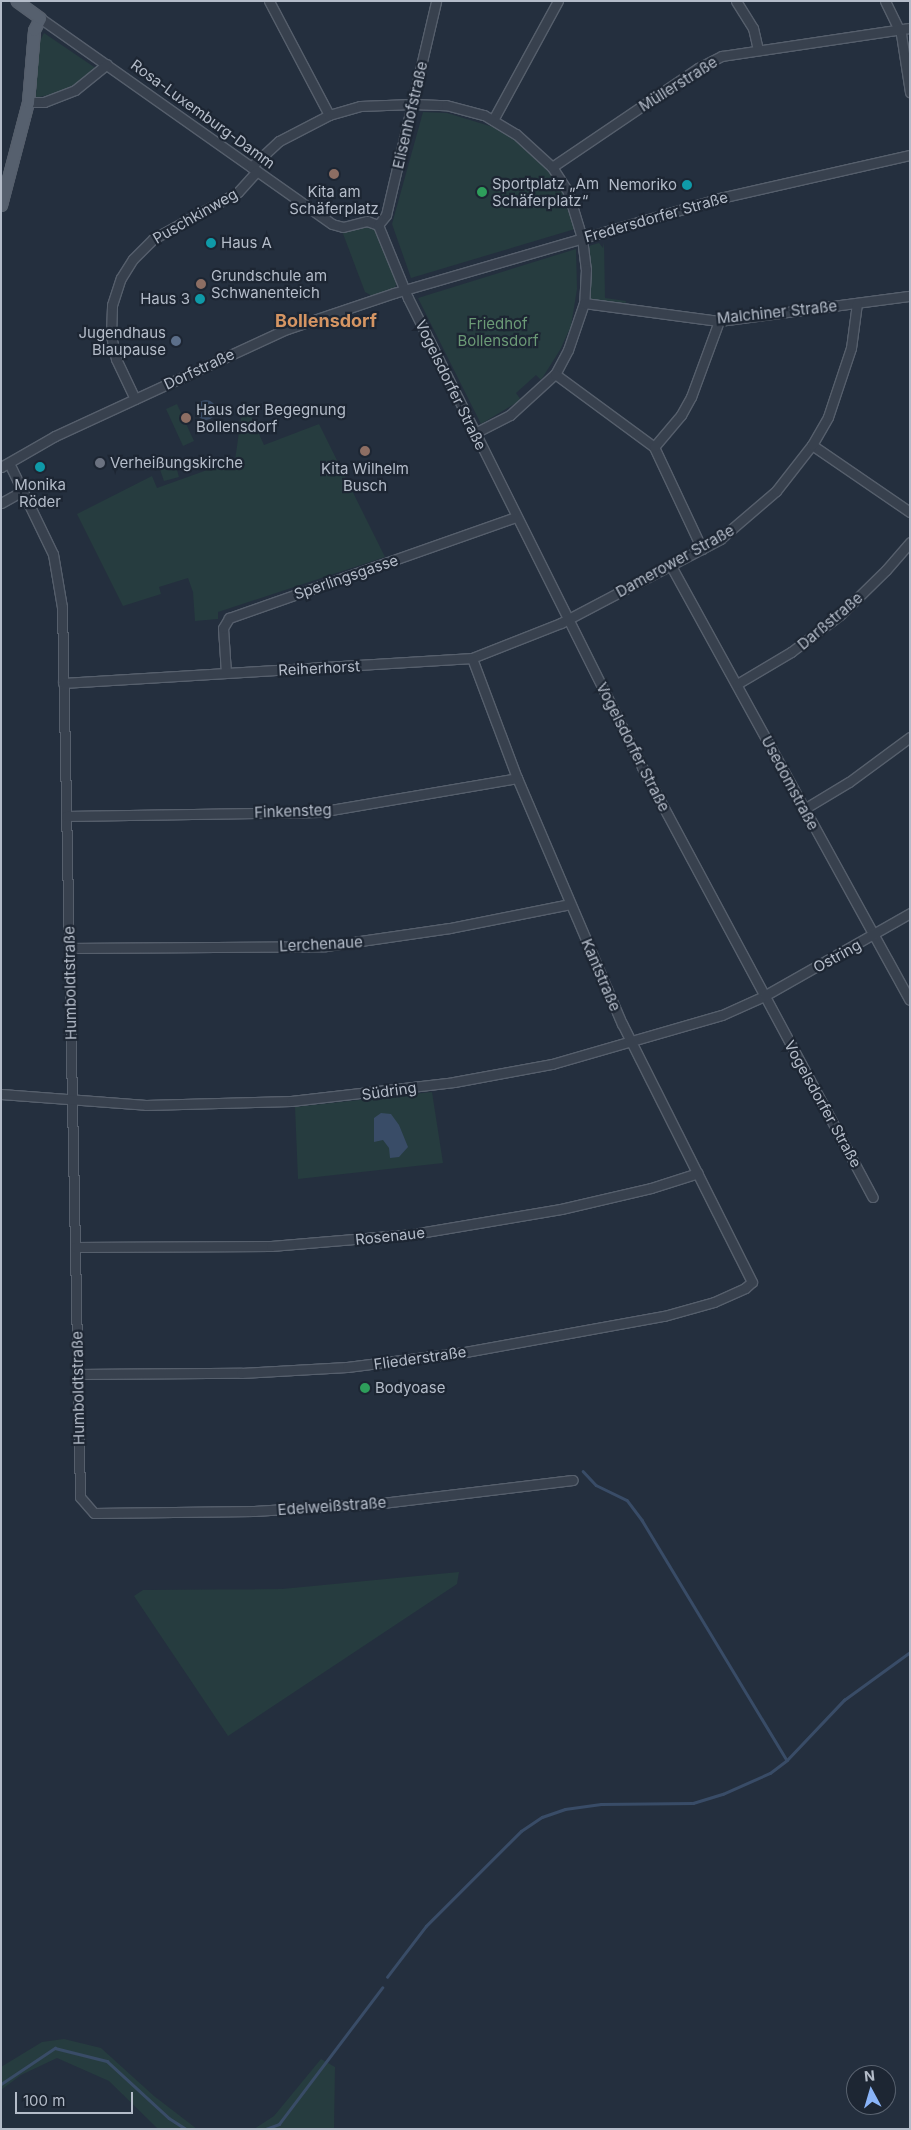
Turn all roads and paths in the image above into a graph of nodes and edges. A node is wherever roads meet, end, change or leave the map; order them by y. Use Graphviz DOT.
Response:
graph roads {
  1 [pos="17,1"];
  2 [pos="269,1"];
  3 [pos="436,1"];
  4 [pos="558,1"];
  5 [pos="736,1"];
  6 [pos="885,1"];
  7 [pos="40,18"];
  8 [pos="910,28"];
  9 [pos="899,30"];
  10 [pos="758,49"];
  11 [pos="107,64"];
  12 [pos="910,92"];
  13 [pos="28,102"];
  14 [pos="412,104"];
  15 [pos="329,115"];
  16 [pos="493,120"];
  17 [pos="910,156"];
  18 [pos="552,167"];
  19 [pos="254,169"];
  20 [pos="5,176"];
  21 [pos="1,205"];
  22 [pos="378,225"];
  23 [pos="582,238"];
  24 [pos="404,290"];
  25 [pos="910,296"];
  26 [pos="584,303"];
  27 [pos="857,303"];
  28 [pos="719,320"];
  29 [pos="554,374"];
  30 [pos="135,399"];
  31 [pos="475,433"];
  32 [pos="812,444"];
  33 [pos="654,447"];
  34 [pos="5,465"];
  35 [pos="23,491"];
  36 [pos="1,504"];
  37 [pos="910,512"];
  38 [pos="516,517"];
  39 [pos="910,542"];
  40 [pos="702,549"];
  41 [pos="671,566"];
  42 [pos="568,620"];
  43 [pos="472,658"];
  44 [pos="226,673"];
  45 [pos="63,683"];
  46 [pos="737,684"];
  47 [pos="910,737"];
  48 [pos="517,778"];
  49 [pos="804,809"];
  50 [pos="66,816"];
  51 [pos="570,904"];
  52 [pos="910,913"];
  53 [pos="874,936"];
  54 [pos="69,948"];
  55 [pos="764,996"];
  56 [pos="910,1000"];
  57 [pos="631,1043"];
  58 [pos="1,1094"];
  59 [pos="71,1100"];
  60 [pos="698,1173"];
  61 [pos="873,1197"];
  62 [pos="75,1247"];
  63 [pos="752,1282"];
  64 [pos="78,1374"];
  65 [pos="573,1480"];
  66 [pos="90,1512"];
  1 -- 7 [label="main road, Rosa-Luxemburg-Damm"];
  2 -- 15 [label="street"];
  3 -- 14 [label="street, Elisenhofstraße"];
  4 -- 16 [label="street"];
  5 -- 10 [label="street"];
  6 -- 9 [label="street"];
  7 -- 11 [label="street, Rosa-Luxemburg-Damm"];
  7 -- 13 [label="main road"];
  8 -- 9 [label="street, Müllerstraße"];
  9 -- 10 [label="street, Müllerstraße"];
  9 -- 12 [label="street"];
  10 -- 18 [label="street, Müllerstraße"];
  11 -- 13 [label="street"];
  11 -- 19 [label="street, Rosa-Luxemburg-Damm"];
  13 -- 20 [label="main road"];
  14 -- 15 [label="street, Puschkinweg"];
  14 -- 16 [label="street, Puschkinweg"];
  14 -- 22 [label="street, Elisenhofstraße"];
  15 -- 19 [label="street, Puschkinweg"];
  16 -- 18 [label="street, Puschkinweg"];
  17 -- 23 [label="street, Fredersdorfer Straße"];
  18 -- 23 [label="street, Puschkinweg"];
  19 -- 22 [label="street, Rosa-Luxemburg-Damm"];
  19 -- 30 [label="street, Puschkinweg"];
  20 -- 21 [label="main road"];
  22 -- 24 [label="street, Vogelsdorfer Straße"];
  23 -- 24 [label="street, Fredersdorfer Straße"];
  23 -- 26 [label="street, Puschkinweg"];
  24 -- 30 [label="street, Dorfstraße"];
  24 -- 31 [label="street, Vogelsdorfer Straße"];
  25 -- 27 [label="street, Malchiner Straße"];
  26 -- 28 [label="street, Malchiner Straße"];
  26 -- 29 [label="street, Puschkinweg"];
  27 -- 28 [label="street, Malchiner Straße"];
  27 -- 32 [label="street, Damerower Straße"];
  28 -- 33 [label="street"];
  29 -- 31 [label="street, Puschkinweg"];
  29 -- 33 [label="street"];
  30 -- 34 [label="street, Dorfstraße"];
  31 -- 38 [label="street, Vogelsdorfer Straße"];
  32 -- 37 [label="street"];
  32 -- 40 [label="street, Damerower Straße"];
  33 -- 40 [label="street"];
  34 -- 35 [label="street, Humboldtstraße"];
  35 -- 36 [label="street"];
  35 -- 45 [label="street, Humboldtstraße"];
  38 -- 42 [label="street, Vogelsdorfer Straße"];
  38 -- 44 [label="street, Sperlingsgasse"];
  39 -- 46 [label="street, Darßstraße"];
  40 -- 41 [label="street, Damerower Straße"];
  41 -- 42 [label="street, Damerower Straße"];
  41 -- 46 [label="street, Usedomstraße"];
  42 -- 43 [label="street, Reiherhorst"];
  42 -- 55 [label="street, Vogelsdorfer Straße"];
  43 -- 44 [label="street, Reiherhorst"];
  43 -- 48 [label="street, Kantstraße"];
  44 -- 45 [label="street, Reiherhorst"];
  45 -- 50 [label="street, Humboldtstraße"];
  46 -- 49 [label="street, Usedomstraße"];
  47 -- 49 [label="street"];
  48 -- 50 [label="street, Finkensteg"];
  48 -- 51 [label="street, Kantstraße"];
  49 -- 53 [label="street, Usedomstraße"];
  50 -- 54 [label="street, Humboldtstraße"];
  51 -- 54 [label="street, Lerchenaue"];
  51 -- 57 [label="street, Kantstraße"];
  52 -- 53 [label="street, Ostring"];
  53 -- 55 [label="street, Ostring"];
  53 -- 56 [label="street, Usedomstraße"];
  54 -- 59 [label="street, Humboldtstraße"];
  55 -- 57 [label="street, Südring"];
  55 -- 61 [label="street, Vogelsdorfer Straße"];
  57 -- 59 [label="street, Südring"];
  57 -- 60 [label="street, Kantstraße"];
  58 -- 59 [label="street, Südring"];
  59 -- 62 [label="street, Humboldtstraße"];
  60 -- 62 [label="street, Rosenaue"];
  60 -- 63 [label="street, Kantstraße"];
  62 -- 64 [label="street, Humboldtstraße"];
  63 -- 64 [label="street, Fliederstraße"];
  64 -- 66 [label="street, Humboldtstraße"];
  65 -- 66 [label="street, Edelweißstraße"];
}
